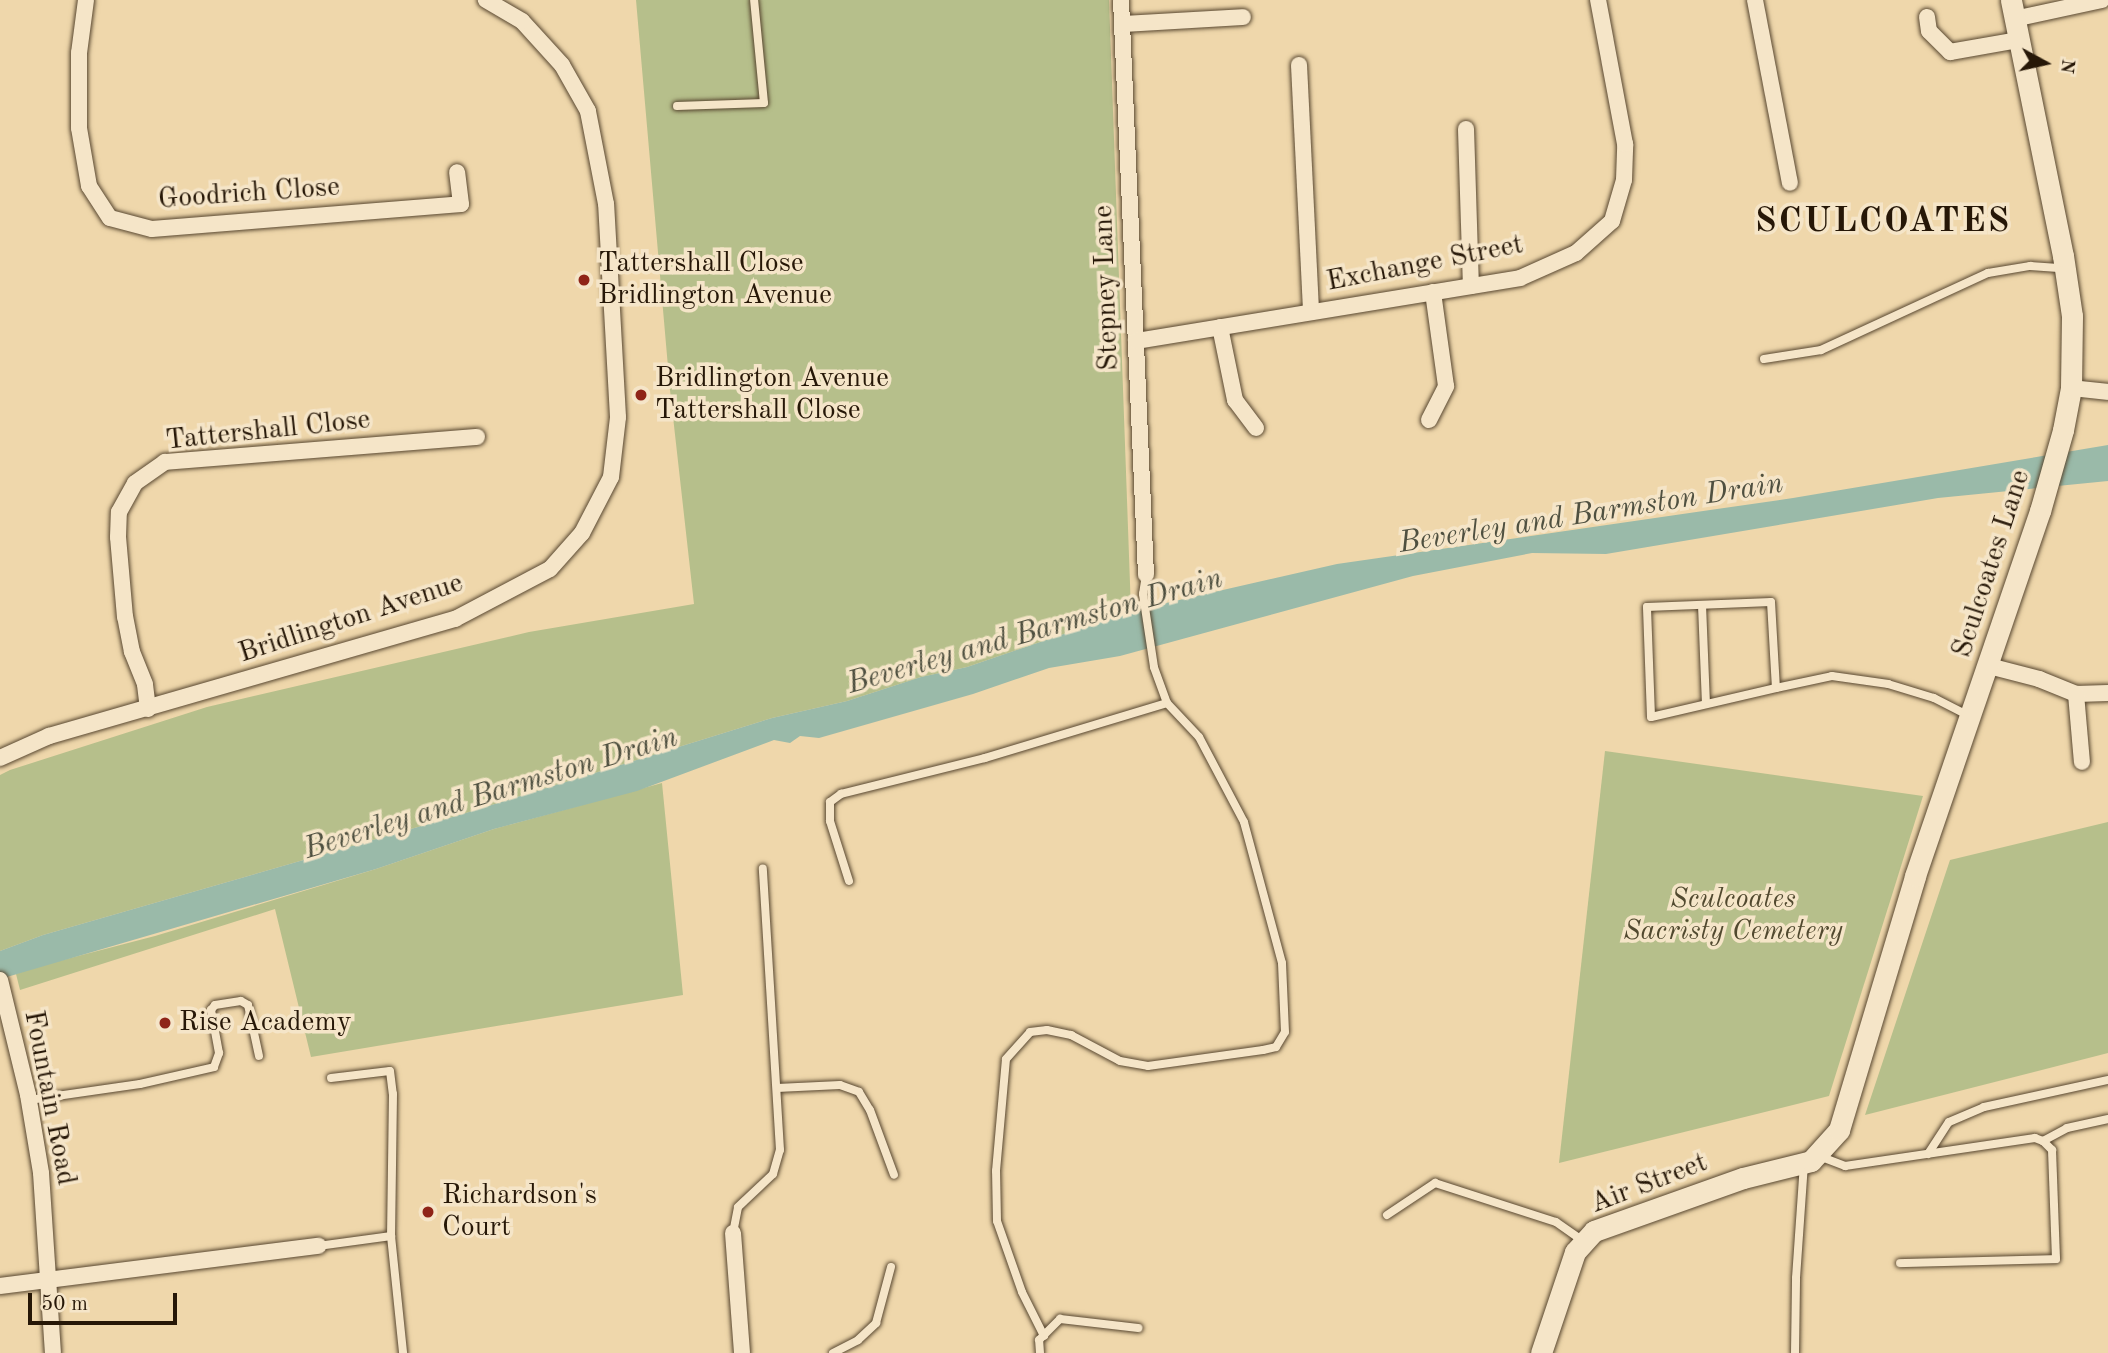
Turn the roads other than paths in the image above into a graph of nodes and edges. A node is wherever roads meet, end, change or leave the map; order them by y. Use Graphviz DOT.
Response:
graph roads {
  1 [pos="86,0"];
  2 [pos="486,0"];
  3 [pos="754,0"];
  4 [pos="1122,0"];
  5 [pos="1598,0"];
  6 [pos="1755,0"];
  7 [pos="2102,0"];
  8 [pos="2012,9"];
  9 [pos="1243,17"];
  10 [pos="1927,17"];
  11 [pos="1122,24"];
  12 [pos="2019,40"];
  13 [pos="1299,65"];
  14 [pos="677,106"];
  15 [pos="1466,129"];
  16 [pos="457,172"];
  17 [pos="1790,183"];
  18 [pos="2065,268"];
  19 [pos="1471,286"];
  20 [pos="1433,292"];
  21 [pos="1311,312"];
  22 [pos="1220,327"];
  23 [pos="1136,341"];
  24 [pos="1764,359"];
  25 [pos="2071,388"];
  26 [pos="2108,392"];
  27 [pos="1429,419"];
  28 [pos="1256,428"];
  29 [pos="477,437"];
  30 [pos="1146,574"];
  31 [pos="1702,605"];
  32 [pos="1989,666"];
  33 [pos="1776,688"];
  34 [pos="2108,693"];
  35 [pos="2076,694"];
  36 [pos="1167,703"];
  37 [pos="1706,704"];
  38 [pos="148,709"];
  39 [pos="1972,717"];
  40 [pos="0,758"];
  41 [pos="2082,762"];
  42 [pos="763,869"];
  43 [pos="849,881"];
  44 [pos="0,980"];
  45 [pos="259,1056"];
  46 [pos="331,1079"];
  47 [pos="2108,1080"];
  48 [pos="777,1088"];
  49 [pos="29,1100"];
  50 [pos="2108,1119"];
  51 [pos="2043,1141"];
  52 [pos="1928,1154"];
  53 [pos="1810,1159"];
  54 [pos="894,1175"];
  55 [pos="1387,1215"];
  56 [pos="733,1233"];
  57 [pos="391,1236"];
  58 [pos="1585,1241"];
  59 [pos="318,1246"];
  60 [pos="1900,1263"];
  61 [pos="891,1267"];
  62 [pos="46,1278"];
  63 [pos="0,1286"];
  64 [pos="1138,1328"];
  65 [pos="1044,1336"];
  66 [pos="53,1353"];
  67 [pos="403,1353"];
  68 [pos="742,1353"];
  69 [pos="833,1353"];
  70 [pos="1040,1353"];
  71 [pos="1541,1353"];
  72 [pos="1795,1353"];
  1 -- 16 [label="street, Goodrich Close"];
  2 -- 38 [label="street, Bridlington Avenue"];
  3 -- 14 [label="lane"];
  4 -- 11 [label="street, Stepney Lane"];
  5 -- 19 [label="street, Exchange Street"];
  6 -- 17 [label="street"];
  7 -- 8 [label="street"];
  8 -- 12 [label="street, Sculcoates Lane"];
  9 -- 11 [label="street"];
  10 -- 12 [label="street"];
  11 -- 23 [label="street, Stepney Lane"];
  12 -- 18 [label="street, Sculcoates Lane"];
  13 -- 21 [label="street"];
  15 -- 19 [label="street"];
  18 -- 24 [label="lane"];
  18 -- 25 [label="street, Sculcoates Lane"];
  19 -- 20 [label="street, Exchange Street"];
  20 -- 21 [label="street, Exchange Street"];
  20 -- 27 [label="street"];
  21 -- 22 [label="street, Exchange Street"];
  22 -- 23 [label="street, Exchange Street"];
  22 -- 28 [label="street"];
  23 -- 30 [label="street, Stepney Lane"];
  25 -- 26 [label="street"];
  25 -- 32 [label="street, Sculcoates Lane"];
  29 -- 38 [label="street, Tattershall Close"];
  30 -- 36 [label="lane"];
  31 -- 33 [label="lane"];
  31 -- 37 [label="lane"];
  31 -- 37 [label="lane"];
  32 -- 35 [label="street"];
  32 -- 39 [label="street, Sculcoates Lane"];
  33 -- 37 [label="lane"];
  33 -- 39 [label="lane"];
  34 -- 35 [label="street"];
  35 -- 41 [label="street"];
  36 -- 43 [label="lane"];
  36 -- 65 [label="lane"];
  38 -- 40 [label="street, Bridlington Avenue"];
  39 -- 53 [label="street, Sculcoates Lane"];
  42 -- 48 [label="lane"];
  44 -- 49 [label="street, Fountain Road"];
  45 -- 49 [label="lane"];
  46 -- 57 [label="lane"];
  47 -- 52 [label="lane"];
  48 -- 54 [label="lane"];
  48 -- 56 [label="lane"];
  49 -- 62 [label="street, Fountain Road"];
  50 -- 51 [label="lane"];
  51 -- 52 [label="lane"];
  51 -- 60 [label="lane"];
  52 -- 53 [label="lane"];
  53 -- 58 [label="street, Air Street"];
  53 -- 72 [label="lane"];
  55 -- 58 [label="lane"];
  56 -- 68 [label="street"];
  57 -- 59 [label="lane"];
  57 -- 67 [label="lane"];
  58 -- 71 [label="street, Air Street"];
  59 -- 62 [label="street"];
  61 -- 69 [label="lane"];
  62 -- 63 [label="street"];
  62 -- 66 [label="street, Fountain Road"];
  64 -- 65 [label="lane"];
  65 -- 70 [label="lane"];
}
